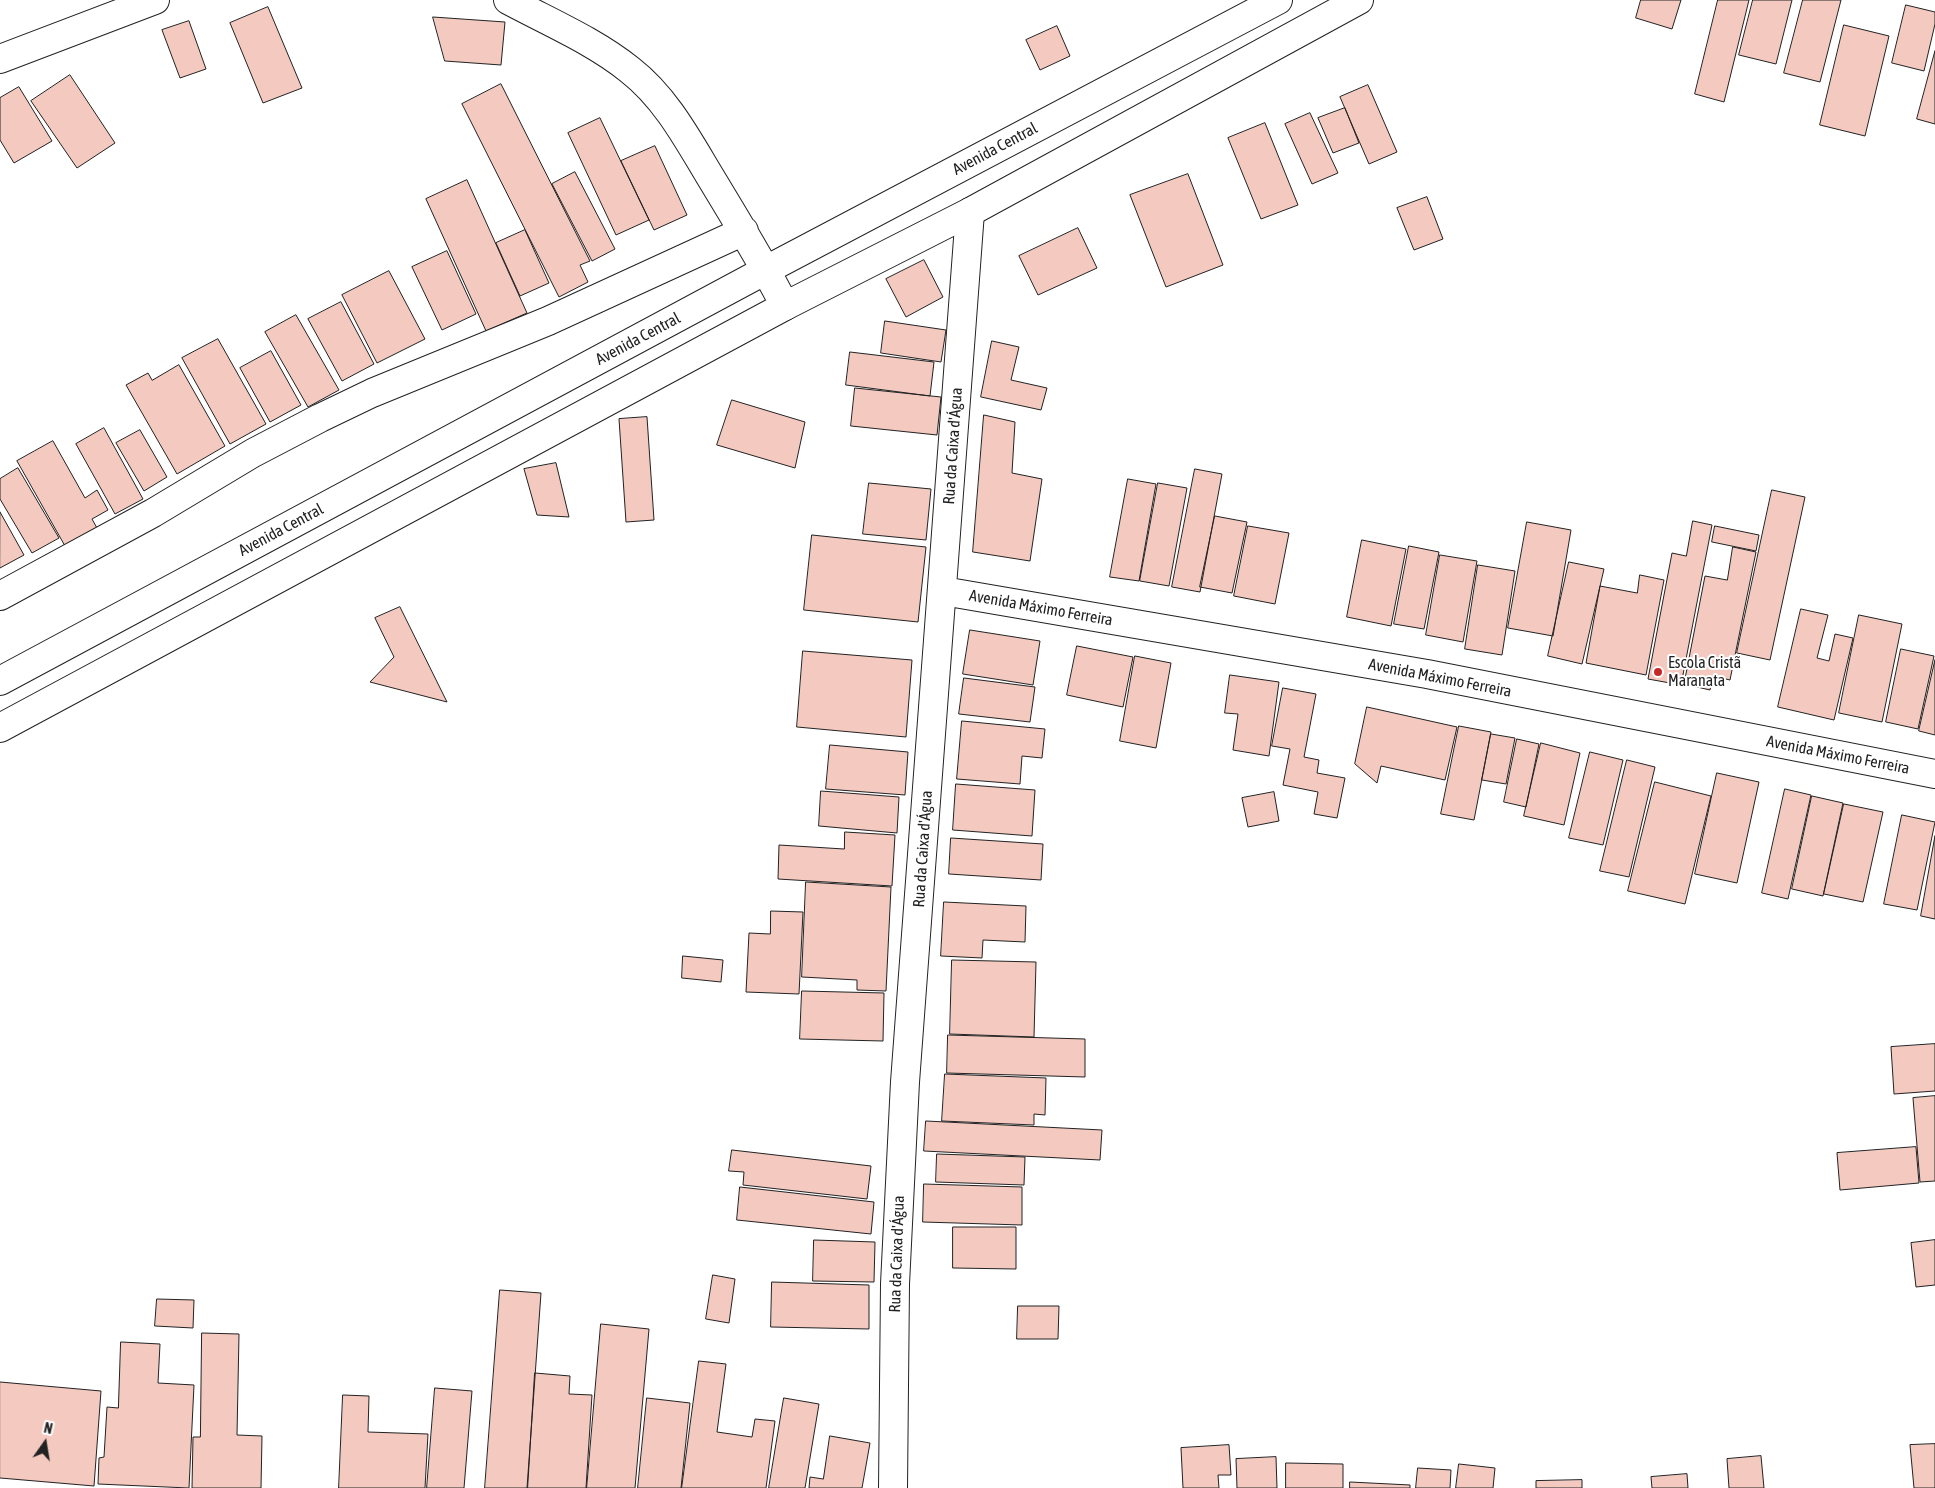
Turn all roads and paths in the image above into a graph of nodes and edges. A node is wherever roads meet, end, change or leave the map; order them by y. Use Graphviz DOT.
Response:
graph roads {
  1 [pos="155,0"];
  2 [pos="508,0"];
  3 [pos="1278,0"];
  4 [pos="1360,0"];
  5 [pos="0,59"];
  6 [pos="970,212"];
  7 [pos="744,231"];
  8 [pos="766,270"];
  9 [pos="785,306"];
  10 [pos="943,591"];
  11 [pos="0,596"];
  12 [pos="0,681"];
  13 [pos="0,728"];
  14 [pos="1935,774"];
  15 [pos="893,1488"];
  1 -- 5 [label="street"];
  2 -- 7 [label="street"];
  3 -- 8 [label="street, Avenida Central"];
  4 -- 6 [label="street"];
  6 -- 9 [label="street"];
  6 -- 10 [label="street, Rua da Caixa d'Água"];
  7 -- 8 [label="street"];
  7 -- 11 [label="street"];
  8 -- 9 [label="street"];
  8 -- 12 [label="street, Avenida Central"];
  9 -- 13 [label="street"];
  10 -- 14 [label="street, Avenida Máximo Ferreira"];
  10 -- 15 [label="street, Rua da Caixa d'Água"];
}
